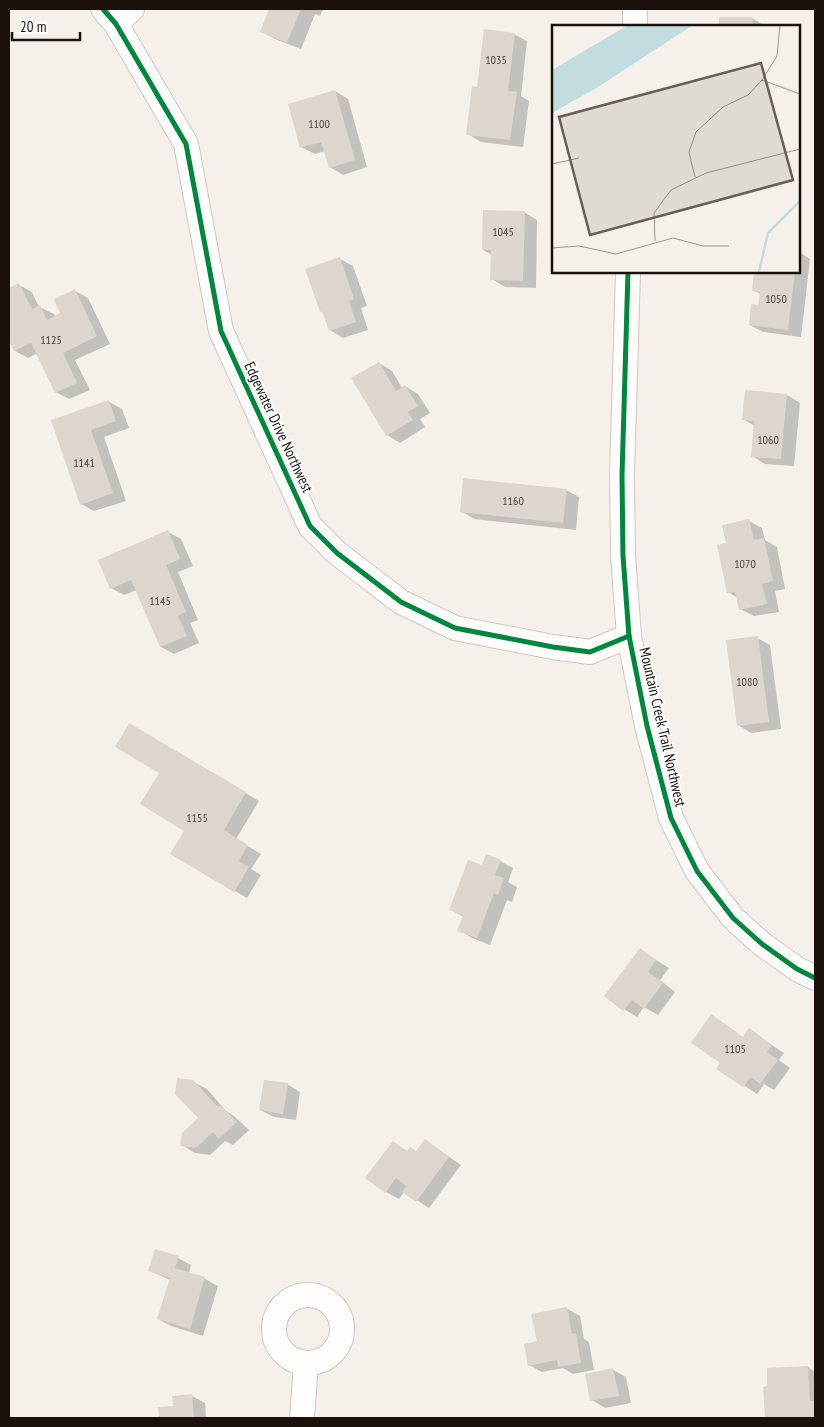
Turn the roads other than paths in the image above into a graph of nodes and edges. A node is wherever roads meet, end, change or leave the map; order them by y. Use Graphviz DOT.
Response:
graph roads {
  1 [pos="635,9"];
  2 [pos="117,14"];
  3 [pos="634,25"];
  4 [pos="628,272"];
  5 [pos="629,636"];
  6 [pos="815,978"];
  7 [pos="306,1363"];
  8 [pos="302,1418"];
  1 -- 3 [label="street"];
  2 -- 5 [label="street, Edgewater Drive Northwest"];
  4 -- 5 [label="street, Mountain Creek Trail Northwest"];
  5 -- 6 [label="street, Mountain Creek Trail Northwest"];
  7 -- 8 [label="street"];
}
